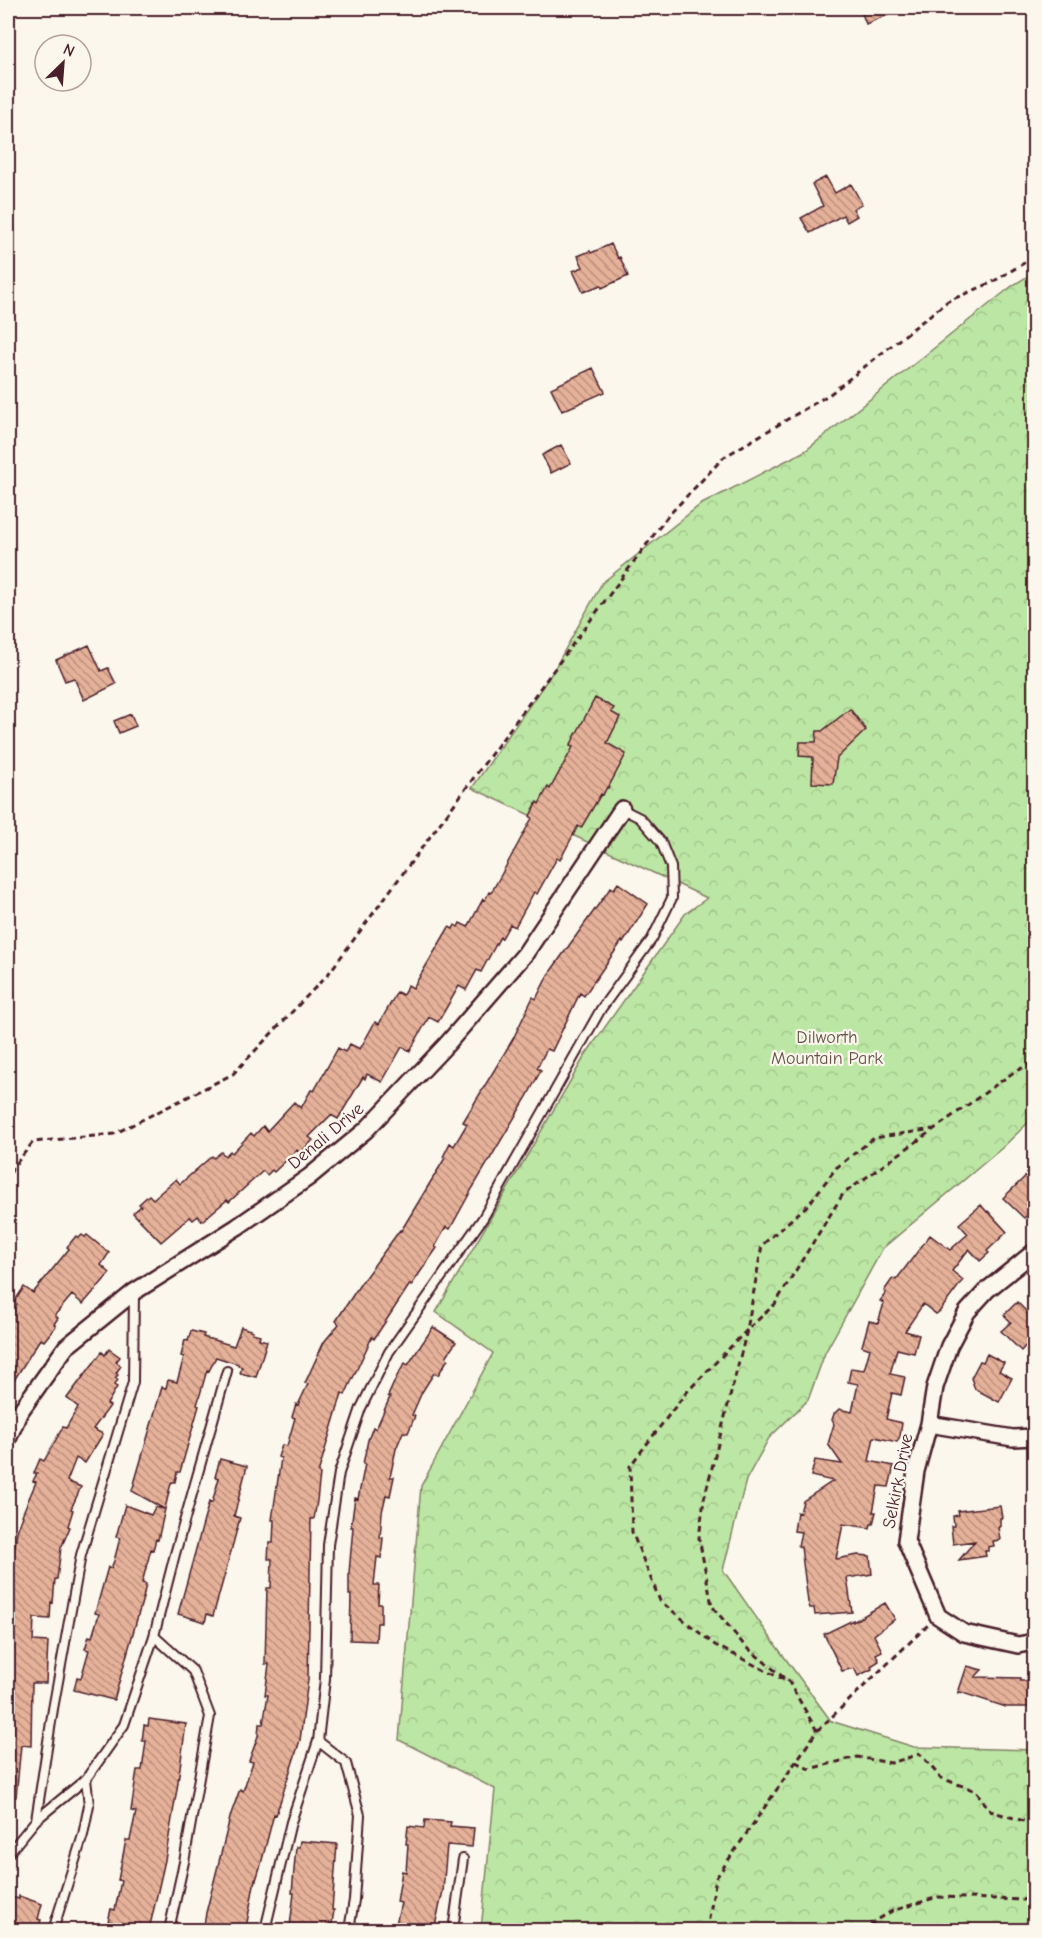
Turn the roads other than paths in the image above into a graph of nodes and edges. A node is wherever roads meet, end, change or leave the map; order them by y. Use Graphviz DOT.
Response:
graph roads {
  1 [pos="621,809"];
  2 [pos="1035,1252"];
  3 [pos="134,1292"];
  4 [pos="227,1371"];
  5 [pos="929,1424"];
  6 [pos="1035,1437"];
  7 [pos="8,1439"];
  8 [pos="154,1636"];
  9 [pos="1035,1642"];
  10 [pos="318,1741"];
  11 [pos="86,1779"];
  12 [pos="36,1820"];
  13 [pos="8,1854"];
  14 [pos="464,1859"];
  15 [pos="54,1927"];
  16 [pos="169,1930"];
  17 [pos="265,1930"];
  18 [pos="349,1930"];
  19 [pos="453,1930"];
  1 -- 3 [label="street, Denali Drive"];
  1 -- 10 [label="lane"];
  2 -- 5 [label="street, Selkirk Drive"];
  3 -- 7 [label="street, Denali Drive"];
  3 -- 12 [label="lane"];
  4 -- 8 [label="lane"];
  5 -- 6 [label="street, Selkirk Drive"];
  5 -- 9 [label="street, Selkirk Drive"];
  8 -- 11 [label="lane"];
  8 -- 16 [label="lane"];
  10 -- 17 [label="lane"];
  10 -- 18 [label="lane"];
  11 -- 12 [label="lane"];
  11 -- 15 [label="lane"];
  12 -- 13 [label="lane"];
  14 -- 19 [label="lane"];
}
